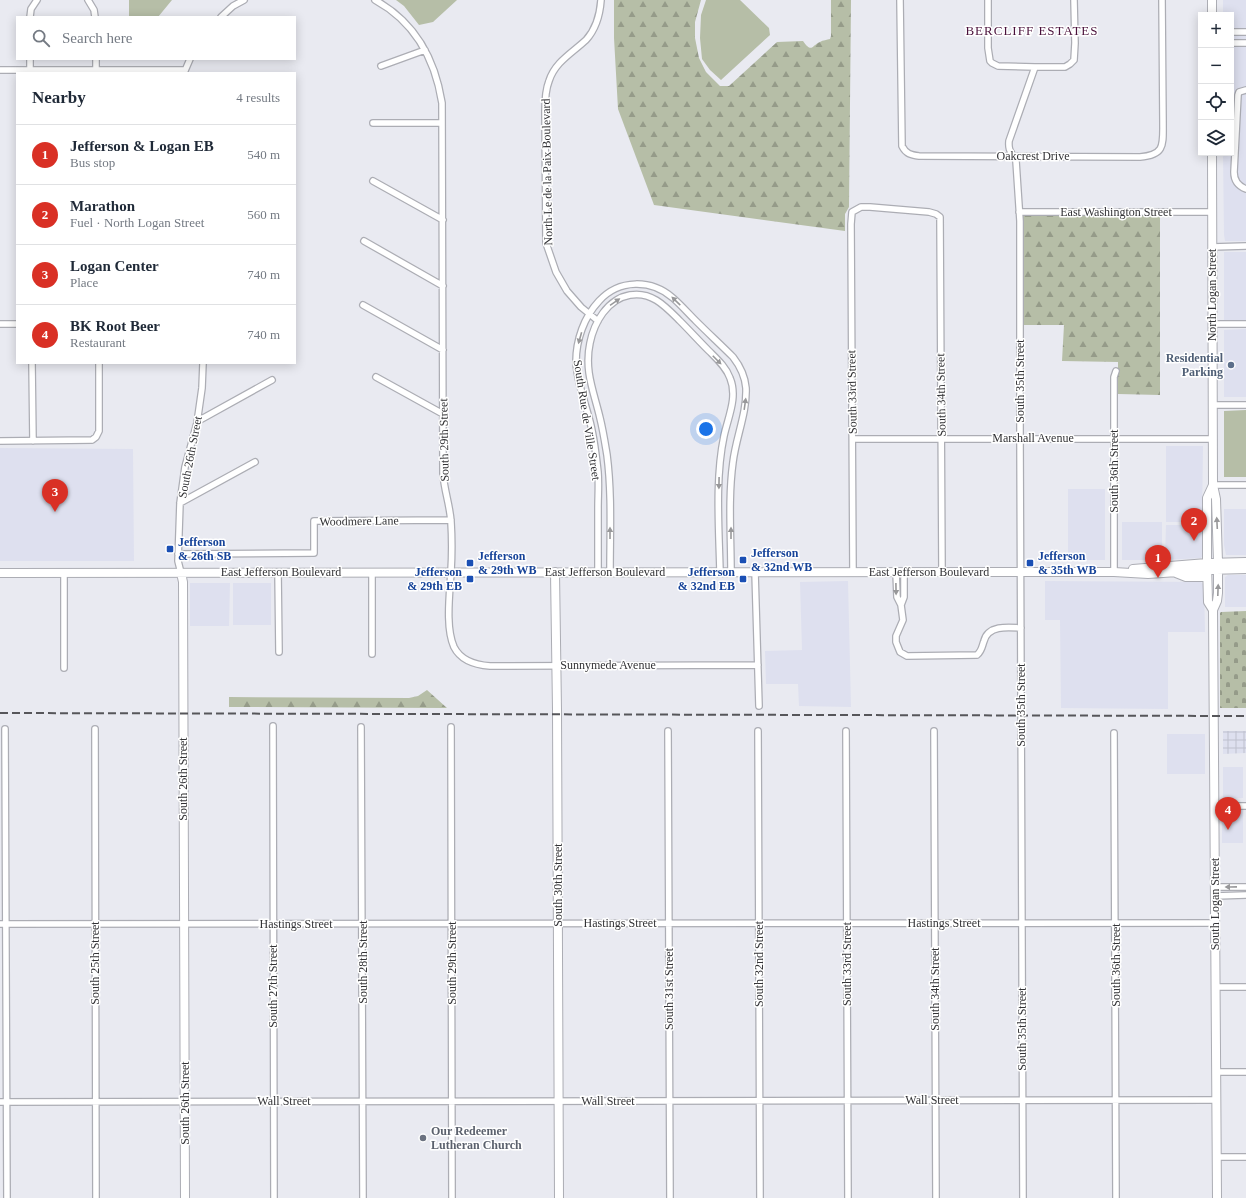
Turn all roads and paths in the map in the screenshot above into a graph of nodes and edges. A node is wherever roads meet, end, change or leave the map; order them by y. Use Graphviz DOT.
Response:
graph roads {
  1 [pos="37,0"];
  2 [pos="88,0"];
  3 [pos="243,0"];
  4 [pos="375,0"];
  5 [pos="601,0"];
  6 [pos="900,0"];
  7 [pos="988,0"];
  8 [pos="1074,0"];
  9 [pos="1162,0"];
  10 [pos="1212,0"];
  11 [pos="1212,12"];
  12 [pos="30,16"];
  13 [pos="95,16"];
  14 [pos="222,16"];
  15 [pos="1234,32"];
  16 [pos="1246,32"];
  17 [pos="1234,43"];
  18 [pos="1246,43"];
  19 [pos="425,50"];
  20 [pos="30,60"];
  21 [pos="96,60"];
  22 [pos="190,60"];
  23 [pos="381,66"];
  24 [pos="1035,68"];
  25 [pos="0,70"];
  26 [pos="30,72"];
  27 [pos="96,72"];
  28 [pos="185,72"];
  29 [pos="1246,90"];
  30 [pos="373,123"];
  31 [pos="442,123"];
  32 [pos="1014,156"];
  33 [pos="1212,156"];
  34 [pos="373,181"];
  35 [pos="1246,189"];
  36 [pos="1019,212"];
  37 [pos="1212,212"];
  38 [pos="940,218"];
  39 [pos="443,220"];
  40 [pos="364,241"];
  41 [pos="1246,246"];
  42 [pos="1212,247"];
  43 [pos="443,286"];
  44 [pos="363,305"];
  45 [pos="590,314"];
  46 [pos="598,321"];
  47 [pos="0,324"];
  48 [pos="16,324"];
  49 [pos="1212,324"];
  50 [pos="1246,324"];
  51 [pos="443,350"];
  52 [pos="32,364"];
  53 [pos="98,364"];
  54 [pos="203,364"];
  55 [pos="1116,371"];
  56 [pos="376,377"];
  57 [pos="272,380"];
  58 [pos="1212,405"];
  59 [pos="1246,405"];
  60 [pos="443,414"];
  61 [pos="198,421"];
  62 [pos="942,438"];
  63 [pos="1020,438"];
  64 [pos="1114,438"];
  65 [pos="853,439"];
  66 [pos="1212,439"];
  67 [pos="0,441"];
  68 [pos="32,441"];
  69 [pos="255,462"];
  70 [pos="1213,485"];
  71 [pos="1246,485"];
  72 [pos="180,503"];
  73 [pos="450,520"];
  74 [pos="178,554"];
  75 [pos="1246,562"];
  76 [pos="1218,566"];
  77 [pos="1246,569"];
  78 [pos="1207,570"];
  79 [pos="181,572"];
  80 [pos="278,572"];
  81 [pos="372,572"];
  82 [pos="451,572"];
  83 [pos="555,572"];
  84 [pos="598,572"];
  85 [pos="610,572"];
  86 [pos="720,572"];
  87 [pos="731,572"];
  88 [pos="755,572"];
  89 [pos="853,572"];
  90 [pos="900,572"];
  91 [pos="942,572"];
  92 [pos="1021,572"];
  93 [pos="1114,572"];
  94 [pos="0,573"];
  95 [pos="64,574"];
  96 [pos="1214,610"];
  97 [pos="1021,628"];
  98 [pos="279,652"];
  99 [pos="372,654"];
  100 [pos="461,655"];
  101 [pos="556,665"];
  102 [pos="758,665"];
  103 [pos="64,668"];
  104 [pos="759,706"];
  105 [pos="273,726"];
  106 [pos="361,726"];
  107 [pos="451,727"];
  108 [pos="94,728"];
  109 [pos="5,729"];
  110 [pos="668,731"];
  111 [pos="758,731"];
  112 [pos="846,731"];
  113 [pos="934,731"];
  114 [pos="1114,733"];
  115 [pos="1215,806"];
  116 [pos="1246,806"];
  117 [pos="1246,887"];
  118 [pos="1215,891"];
  119 [pos="1246,895"];
  120 [pos="1116,922"];
  121 [pos="558,923"];
  122 [pos="759,923"];
  123 [pos="847,923"];
  124 [pos="935,923"];
  125 [pos="1022,923"];
  126 [pos="1215,923"];
  127 [pos="3,924"];
  128 [pos="95,924"];
  129 [pos="184,924"];
  130 [pos="273,924"];
  131 [pos="362,924"];
  132 [pos="452,924"];
  133 [pos="669,924"];
  134 [pos="1216,987"];
  135 [pos="1246,987"];
  136 [pos="1216,1072"];
  137 [pos="1246,1072"];
  138 [pos="847,1100"];
  139 [pos="935,1100"];
  140 [pos="1023,1100"];
  141 [pos="1116,1100"];
  142 [pos="1216,1100"];
  143 [pos="274,1101"];
  144 [pos="363,1101"];
  145 [pos="452,1101"];
  146 [pos="558,1101"];
  147 [pos="670,1101"];
  148 [pos="760,1101"];
  149 [pos="3,1102"];
  150 [pos="95,1102"];
  151 [pos="185,1102"];
  152 [pos="1217,1157"];
  153 [pos="1246,1157"];
  154 [pos="7,1198"];
  155 [pos="96,1198"];
  156 [pos="185,1198"];
  157 [pos="274,1198"];
  158 [pos="363,1198"];
  159 [pos="452,1198"];
  160 [pos="559,1198"];
  161 [pos="670,1198"];
  162 [pos="760,1198"];
  163 [pos="848,1198"];
  164 [pos="936,1198"];
  165 [pos="1023,1198"];
  166 [pos="1116,1198"];
  167 [pos="1217,1198"];
  1 -- 12 [label="street"];
  2 -- 13 [label="street"];
  3 -- 14 [label="street"];
  4 -- 19 [label="street, South 29th Street"];
  5 -- 45 [label="street, North Le de la Paix Boulevard"];
  6 -- 32 [label="street, Oakcrest Drive"];
  7 -- 24 [label="street"];
  8 -- 24 [label="street"];
  9 -- 32 [label="street, Oakcrest Drive"];
  10 -- 11 [label="street"];
  15 -- 16 [label="street"];
  17 -- 18 [label="street"];
  19 -- 23 [label="street"];
  19 -- 31 [label="street, South 29th Street"];
  20 -- 26 [label="street"];
  21 -- 27 [label="street"];
  22 -- 28 [label="street"];
  24 -- 32 [label="street, South 35th Street"];
  25 -- 26 [label="street"];
  26 -- 27 [label="street"];
  27 -- 28 [label="street"];
  29 -- 35 [label="street"];
  30 -- 31 [label="street"];
  31 -- 39 [label="street, South 29th Street"];
  32 -- 36 [label="street, South 35th Street"];
  33 -- 37 [label="street, North Logan Street"];
  34 -- 39 [label="street"];
  36 -- 37 [label="street, East Washington Street"];
  36 -- 63 [label="street, South 35th Street"];
  37 -- 42 [label="street, North Logan Street"];
  38 -- 62 [label="street, South 34th Street"];
  38 -- 65 [label="street, South 33rd Street"];
  39 -- 43 [label="street, South 29th Street"];
  40 -- 43 [label="street"];
  41 -- 42 [label="street"];
  42 -- 49 [label="street, North Logan Street"];
  43 -- 51 [label="street, South 29th Street"];
  44 -- 51 [label="street"];
  45 -- 46 [label="street, North Le de la Paix Boulevard"];
  45 -- 84 [label="street, South Rue de Ville Street, one-way"];
  87 -- 45 [label="street, South Rue de Ville Street, one-way"];
  85 -- 46 [label="street, South Rue de Ville Street, one-way"];
  46 -- 86 [label="street, South Rue de Ville Street, one-way"];
  47 -- 48 [label="street"];
  49 -- 50 [label="street"];
  49 -- 58 [label="street, North Logan Street"];
  51 -- 60 [label="street, South 29th Street"];
  52 -- 68 [label="street"];
  53 -- 68 [label="street"];
  54 -- 61 [label="street, South 26th Street"];
  55 -- 64 [label="street, South 36th Street"];
  56 -- 60 [label="street"];
  57 -- 61 [label="street"];
  58 -- 59 [label="street"];
  58 -- 66 [label="street, North Logan Street"];
  60 -- 73 [label="street, South 29th Street"];
  61 -- 72 [label="street, South 26th Street"];
  62 -- 63 [label="street, Marshall Avenue"];
  62 -- 65 [label="street, Marshall Avenue"];
  62 -- 91 [label="street, South 34th Street"];
  63 -- 64 [label="street, Marshall Avenue"];
  63 -- 92 [label="street, South 35th Street"];
  64 -- 66 [label="street, Marshall Avenue"];
  64 -- 93 [label="street, South 36th Street"];
  65 -- 89 [label="street, South 33rd Street"];
  66 -- 70 [label="street, North Logan Street"];
  67 -- 68 [label="street"];
  69 -- 72 [label="street"];
  70 -- 71 [label="street"];
  76 -- 70 [label="street, North Logan Street, one-way"];
  70 -- 78 [label="street, North Logan Street"];
  72 -- 74 [label="street, South 26th Street"];
  73 -- 74 [label="street, Woodmere Lane"];
  73 -- 82 [label="street, South 29th Street"];
  74 -- 79 [label="street, South 26th Street"];
  75 -- 76 [label="street"];
  76 -- 77 [label="street"];
  76 -- 78 [label="street, East Jefferson Boulevard"];
  96 -- 76 [label="street, South Logan Street, one-way"];
  78 -- 93 [label="street, East Jefferson Boulevard"];
  78 -- 93 [label="street, East Jefferson Boulevard"];
  78 -- 96 [label="street, South Logan Street"];
  79 -- 80 [label="street, East Jefferson Boulevard"];
  79 -- 95 [label="street, East Jefferson Boulevard"];
  79 -- 129 [label="street, South 26th Street"];
  80 -- 81 [label="street, East Jefferson Boulevard"];
  80 -- 98 [label="street"];
  81 -- 82 [label="street, East Jefferson Boulevard"];
  81 -- 99 [label="street"];
  82 -- 83 [label="street, East Jefferson Boulevard"];
  82 -- 100 [label="street, South 29th Street"];
  83 -- 84 [label="street, East Jefferson Boulevard"];
  83 -- 101 [label="street, South 30th Street"];
  84 -- 85 [label="street, East Jefferson Boulevard"];
  85 -- 86 [label="street, East Jefferson Boulevard"];
  86 -- 87 [label="street, East Jefferson Boulevard"];
  87 -- 88 [label="street, East Jefferson Boulevard"];
  88 -- 89 [label="street, East Jefferson Boulevard"];
  88 -- 102 [label="street"];
  89 -- 90 [label="street, East Jefferson Boulevard"];
  90 -- 91 [label="street, East Jefferson Boulevard"];
  90 -- 97 [label="street"];
  91 -- 92 [label="street, East Jefferson Boulevard"];
  92 -- 93 [label="street, East Jefferson Boulevard"];
  92 -- 97 [label="street, South 35th Street"];
  94 -- 95 [label="street, East Jefferson Boulevard"];
  95 -- 103 [label="street"];
  96 -- 115 [label="street, South Logan Street"];
  97 -- 125 [label="street, South 35th Street"];
  100 -- 101 [label="street, Sunnymede Avenue"];
  101 -- 102 [label="street, Sunnymede Avenue"];
  101 -- 121 [label="street, South 30th Street"];
  102 -- 104 [label="street"];
  105 -- 130 [label="street, South 27th Street"];
  106 -- 131 [label="street, South 28th Street"];
  107 -- 132 [label="street, South 29th Street"];
  108 -- 128 [label="street, South 25th Street"];
  109 -- 127 [label="street"];
  110 -- 133 [label="street, South 31st Street"];
  111 -- 122 [label="street, South 32nd Street"];
  112 -- 123 [label="street, South 33rd Street"];
  113 -- 124 [label="street, South 34th Street"];
  114 -- 120 [label="street, South 36th Street"];
  115 -- 116 [label="street"];
  115 -- 118 [label="street, South Logan Street"];
  117 -- 118 [label="street, one-way"];
  118 -- 119 [label="street"];
  118 -- 126 [label="street, South Logan Street"];
  120 -- 125 [label="street, Hastings Street"];
  120 -- 126 [label="street, Hastings Street"];
  120 -- 141 [label="street, South 36th Street"];
  121 -- 132 [label="street, Hastings Street"];
  121 -- 133 [label="street, Hastings Street"];
  121 -- 146 [label="street, South 30th Street"];
  122 -- 123 [label="street, Hastings Street"];
  122 -- 133 [label="street, Hastings Street"];
  122 -- 148 [label="street, South 32nd Street"];
  123 -- 124 [label="street, Hastings Street"];
  123 -- 138 [label="street, South 33rd Street"];
  124 -- 125 [label="street, Hastings Street"];
  124 -- 139 [label="street, South 34th Street"];
  125 -- 140 [label="street, South 35th Street"];
  126 -- 134 [label="street, South Logan Street"];
  127 -- 128 [label="street, Hastings Street"];
  127 -- 149 [label="street"];
  128 -- 129 [label="street, Hastings Street"];
  128 -- 150 [label="street, South 25th Street"];
  129 -- 130 [label="street, Hastings Street"];
  129 -- 151 [label="street, South 26th Street"];
  130 -- 131 [label="street, Hastings Street"];
  130 -- 143 [label="street, South 27th Street"];
  131 -- 132 [label="street, Hastings Street"];
  131 -- 144 [label="street, South 28th Street"];
  132 -- 145 [label="street, South 29th Street"];
  133 -- 147 [label="street, South 31st Street"];
  134 -- 135 [label="street"];
  134 -- 136 [label="street, South Logan Street"];
  136 -- 137 [label="street"];
  136 -- 142 [label="street, South Logan Street"];
  138 -- 139 [label="street, Wall Street"];
  138 -- 148 [label="street, Wall Street"];
  138 -- 163 [label="street, South 33rd Street"];
  139 -- 140 [label="street, Wall Street"];
  139 -- 164 [label="street, South 34th Street"];
  140 -- 141 [label="street, Wall Street"];
  140 -- 165 [label="street, South 35th Street"];
  141 -- 142 [label="street, Wall Street"];
  141 -- 166 [label="street, South 36th Street"];
  142 -- 152 [label="street, South Logan Street"];
  143 -- 144 [label="street, Wall Street"];
  143 -- 151 [label="street, Wall Street"];
  143 -- 157 [label="street, South 27th Street"];
  144 -- 145 [label="street, Wall Street"];
  144 -- 158 [label="street, South 28th Street"];
  145 -- 146 [label="street, Wall Street"];
  145 -- 159 [label="street, South 29th Street"];
  146 -- 147 [label="street, Wall Street"];
  146 -- 160 [label="street, South 30th Street"];
  147 -- 148 [label="street, Wall Street"];
  147 -- 161 [label="street, South 31st Street"];
  148 -- 162 [label="street, South 32nd Street"];
  149 -- 150 [label="street, Wall Street"];
  149 -- 154 [label="street"];
  150 -- 151 [label="street, Wall Street"];
  150 -- 155 [label="street, South 25th Street"];
  151 -- 156 [label="street, South 26th Street"];
  152 -- 153 [label="street"];
  152 -- 167 [label="street, South Logan Street"];
}
